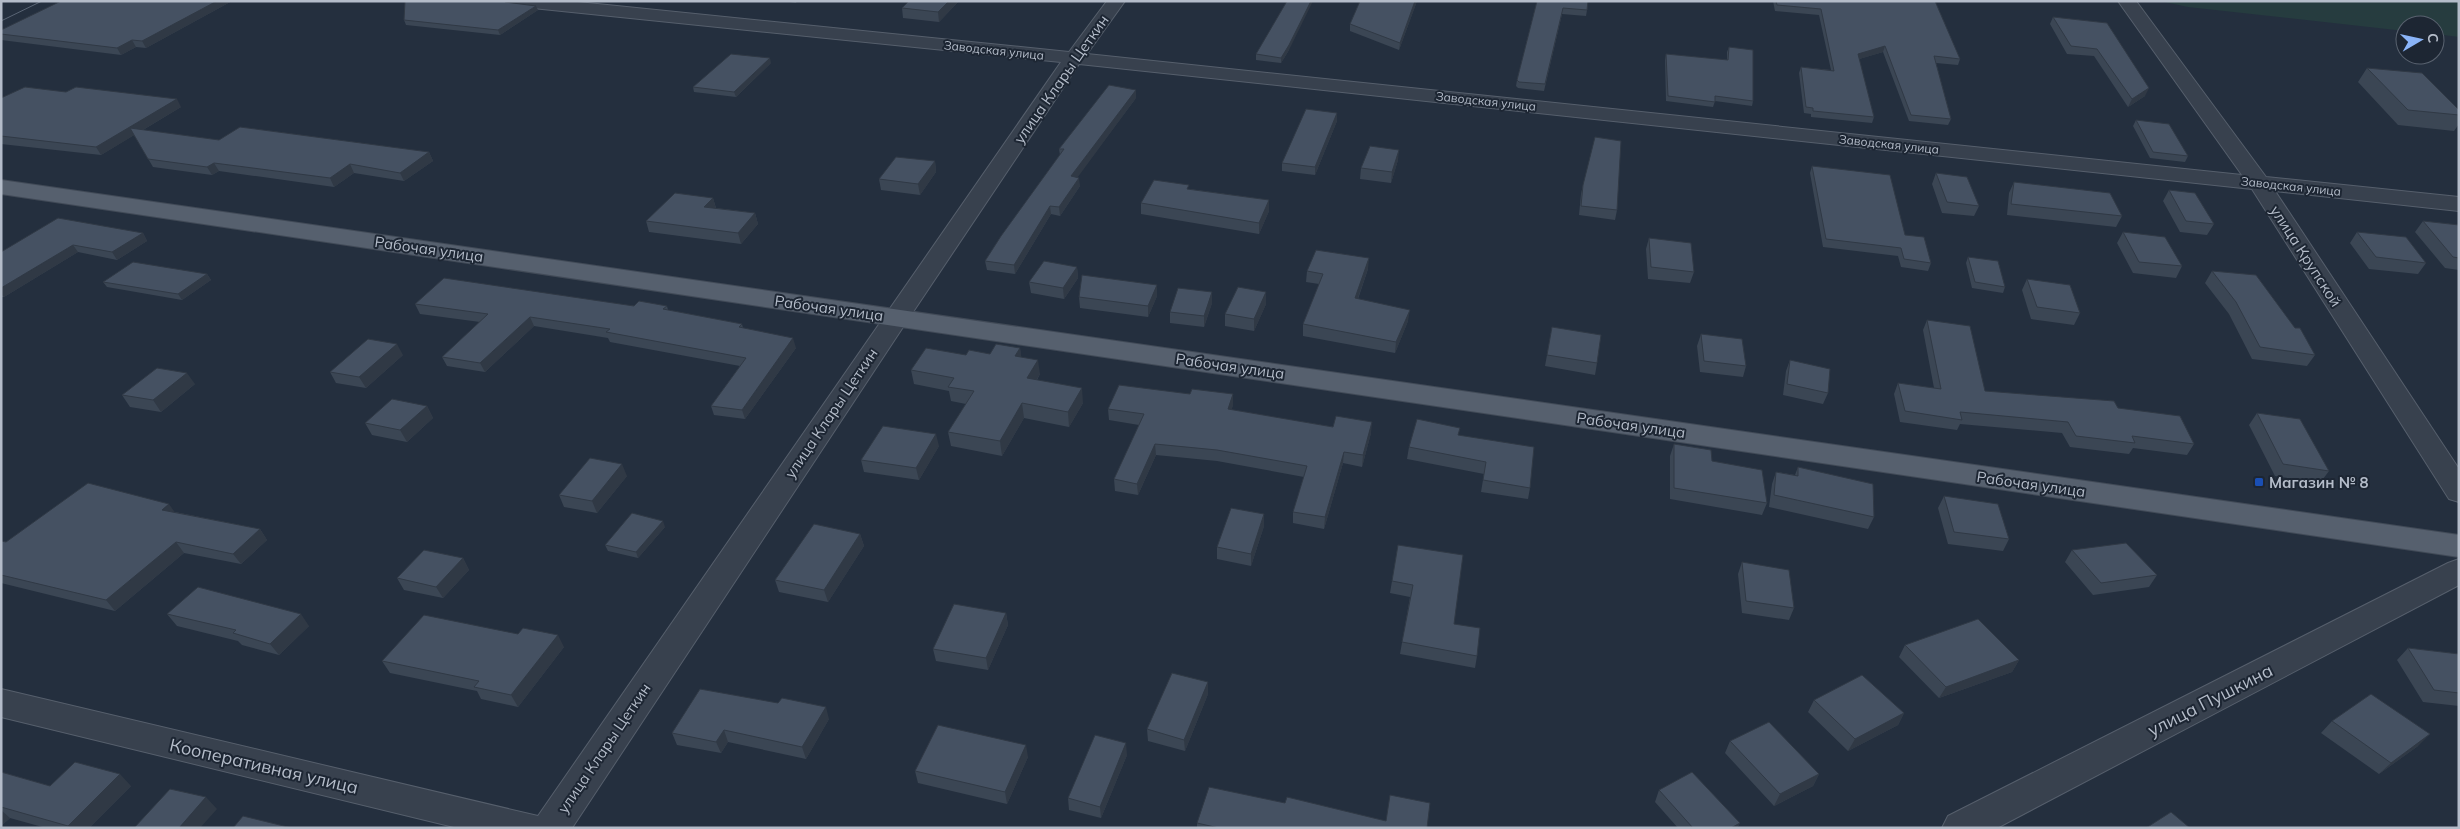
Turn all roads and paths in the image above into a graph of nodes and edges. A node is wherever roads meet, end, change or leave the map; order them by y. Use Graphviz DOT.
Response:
graph roads {
  1 [pos="513,1"];
  2 [pos="1116,1"];
  3 [pos="2127,1"];
  4 [pos="1074,58"];
  5 [pos="2259,183"];
  6 [pos="1,187"];
  7 [pos="2459,204"];
  8 [pos="896,318"];
  9 [pos="2459,492"];
  10 [pos="2459,546"];
  11 [pos="2459,571"];
  12 [pos="1,703"];
  13 [pos="527,828"];
  14 [pos="551,828"];
  15 [pos="1961,828"];
  1 -- 4 [label="street, Заводская улица"];
  2 -- 4 [label="street, улица Клары Цеткин"];
  3 -- 5 [label="street, улица Крупской"];
  4 -- 5 [label="street, Заводская улица"];
  4 -- 8 [label="street, улица Клары Цеткин"];
  5 -- 7 [label="street, Заводская улица"];
  5 -- 9 [label="street, улица Крупской"];
  6 -- 8 [label="main road, Рабочая улица"];
  8 -- 10 [label="main road, Рабочая улица"];
  8 -- 14 [label="street, улица Клары Цеткин"];
  11 -- 15 [label="street, улица Пушкина"];
  12 -- 13 [label="street, Кооперативная улица"];
}
